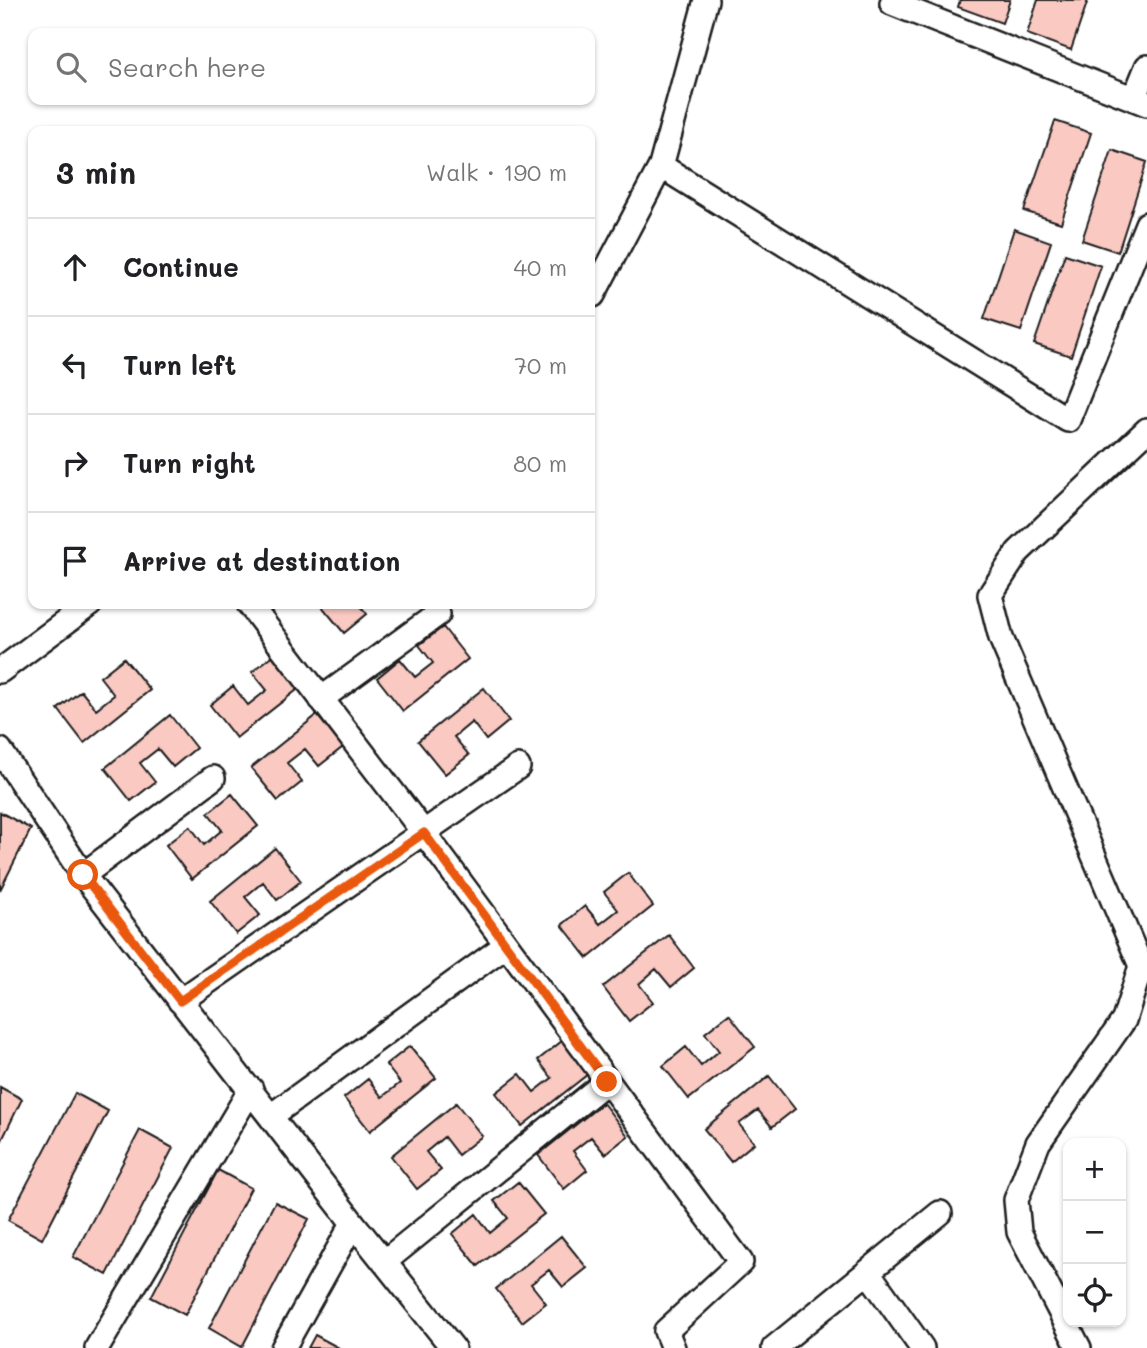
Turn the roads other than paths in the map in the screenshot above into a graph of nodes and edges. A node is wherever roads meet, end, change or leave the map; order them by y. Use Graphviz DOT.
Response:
graph roads {
  1 [pos="706,0"];
  2 [pos="890,1"];
  3 [pos="1147,67"];
  4 [pos="1141,101"];
  5 [pos="661,166"];
  6 [pos="1147,224"];
  7 [pos="595,291"];
  8 [pos="1147,430"];
  9 [pos="83,609"];
  10 [pos="253,609"];
  11 [pos="438,614"];
  12 [pos="0,671"];
  13 [pos="321,699"];
  14 [pos="0,750"];
  15 [pos="518,767"];
  16 [pos="213,778"];
  17 [pos="424,833"];
  18 [pos="83,875"];
  19 [pos="506,944"];
  20 [pos="180,1001"];
  21 [pos="607,1082"];
  22 [pos="251,1089"];
  23 [pos="271,1116"];
  24 [pos="940,1213"];
  25 [pos="353,1223"];
  26 [pos="384,1262"];
  27 [pos="869,1272"];
  28 [pos="779,1346"];
  29 [pos="97,1348"];
  30 [pos="283,1348"];
  31 [pos="453,1348"];
  32 [pos="673,1348"];
  33 [pos="922,1348"];
  34 [pos="1079,1348"];
  1 -- 5 [label="street"];
  2 -- 4 [label="street"];
  3 -- 4 [label="street"];
  5 -- 6 [label="street"];
  5 -- 7 [label="street"];
  8 -- 34 [label="street"];
  9 -- 12 [label="street"];
  10 -- 13 [label="street"];
  11 -- 13 [label="street"];
  13 -- 17 [label="street"];
  14 -- 18 [label="street"];
  15 -- 17 [label="street"];
  16 -- 18 [label="street"];
  17 -- 19 [label="street"];
  17 -- 20 [label="street"];
  18 -- 20 [label="street"];
  19 -- 21 [label="street"];
  19 -- 23 [label="street"];
  20 -- 22 [label="street"];
  21 -- 26 [label="street"];
  21 -- 32 [label="street"];
  22 -- 23 [label="street"];
  22 -- 29 [label="street"];
  23 -- 25 [label="street"];
  24 -- 27 [label="street"];
  25 -- 26 [label="street"];
  25 -- 30 [label="street"];
  26 -- 31 [label="street"];
  27 -- 28 [label="street"];
  27 -- 33 [label="street"];
}
